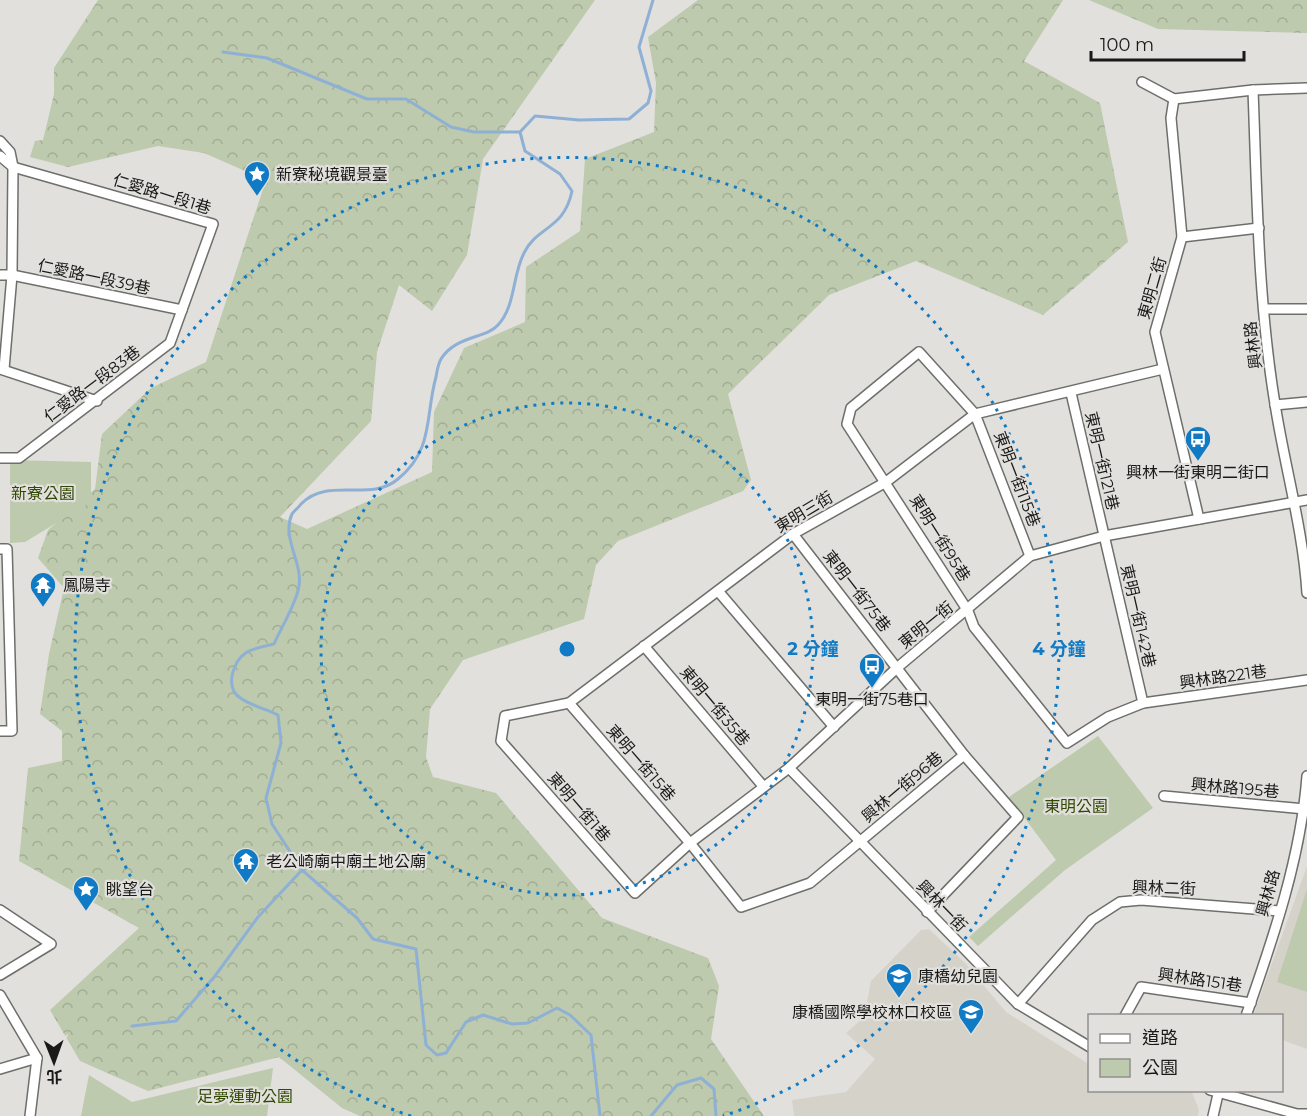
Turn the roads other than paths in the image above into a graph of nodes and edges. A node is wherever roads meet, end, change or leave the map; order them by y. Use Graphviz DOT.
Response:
graph roads {
  1 [pos="1142,82"];
  2 [pos="1307,88"];
  3 [pos="1253,90"];
  4 [pos="1174,99"];
  5 [pos="0,141"];
  6 [pos="0,156"];
  7 [pos="14,167"];
  8 [pos="1259,228"];
  9 [pos="1182,237"];
  10 [pos="12,274"];
  11 [pos="0,275"];
  12 [pos="1264,309"];
  13 [pos="1307,309"];
  14 [pos="182,310"];
  15 [pos="2,369"];
  16 [pos="1163,369"];
  17 [pos="1071,393"];
  18 [pos="97,401"];
  19 [pos="1307,402"];
  20 [pos="1275,405"];
  21 [pos="975,414"];
  22 [pos="0,458"];
  23 [pos="886,482"];
  24 [pos="1307,500"];
  25 [pos="1295,501"];
  26 [pos="1199,519"];
  27 [pos="793,534"];
  28 [pos="1104,536"];
  29 [pos="0,549"];
  30 [pos="1030,556"];
  31 [pos="718,591"];
  32 [pos="1307,593"];
  33 [pos="968,611"];
  34 [pos="5,641"];
  35 [pos="644,646"];
  36 [pos="898,667"];
  37 [pos="1307,680"];
  38 [pos="569,703"];
  39 [pos="1143,703"];
  40 [pos="834,727"];
  41 [pos="0,731"];
  42 [pos="501,741"];
  43 [pos="964,755"];
  44 [pos="789,768"];
  45 [pos="1307,776"];
  46 [pos="763,786"];
  47 [pos="1164,796"];
  48 [pos="1305,809"];
  49 [pos="859,842"];
  50 [pos="690,843"];
  51 [pos="635,893"];
  52 [pos="0,910"];
  53 [pos="1280,911"];
  54 [pos="927,912"];
  55 [pos="0,975"];
  56 [pos="0,995"];
  57 [pos="1251,1003"];
  58 [pos="1018,1004"];
  59 [pos="1126,1014"];
  60 [pos="1247,1014"];
  61 [pos="1088,1046"];
  62 [pos="37,1058"];
  63 [pos="0,1069"];
  64 [pos="1216,1092"];
  65 [pos="1220,1092"];
  66 [pos="1300,1115"];
  67 [pos="30,1116"];
  68 [pos="1213,1116"];
  1 -- 4 [label="street"];
  2 -- 3 [label="street"];
  3 -- 4 [label="street"];
  3 -- 8 [label="street, 興林路"];
  4 -- 9 [label="street, 東明二街"];
  5 -- 7 [label="street"];
  6 -- 7 [label="street"];
  7 -- 10 [label="street"];
  7 -- 14 [label="street, 仁愛路一段1巷"];
  8 -- 9 [label="street"];
  8 -- 12 [label="street, 興林路"];
  9 -- 16 [label="street, 東明二街"];
  10 -- 11 [label="street, 仁愛路一段39巷"];
  10 -- 14 [label="street, 仁愛路一段39巷"];
  10 -- 15 [label="street"];
  12 -- 13 [label="street"];
  12 -- 20 [label="street, 興林路"];
  14 -- 18 [label="street, 仁愛路一段83巷"];
  15 -- 18 [label="street"];
  16 -- 17 [label="street, 東明三街"];
  16 -- 26 [label="street, 東明二街"];
  17 -- 21 [label="street, 東明三街"];
  17 -- 28 [label="street, 東明一街121巷"];
  18 -- 22 [label="street, 仁愛路一段83巷"];
  19 -- 20 [label="street"];
  20 -- 25 [label="street, 興林路"];
  21 -- 23 [label="street, 東明三街"];
  21 -- 23 [label="street, 東明一街95巷"];
  21 -- 30 [label="street, 東明一街115巷"];
  23 -- 27 [label="street, 東明三街"];
  23 -- 33 [label="street, 東明一街95巷"];
  24 -- 25 [label="street, 東明一街"];
  25 -- 26 [label="street, 東明一街"];
  25 -- 32 [label="street, 興林路"];
  26 -- 28 [label="street, 東明一街"];
  27 -- 31 [label="street, 東明三街"];
  27 -- 36 [label="street, 東明一街75巷"];
  28 -- 30 [label="street, 東明一街"];
  28 -- 39 [label="street, 東明一街142巷"];
  29 -- 34 [label="street"];
  30 -- 33 [label="street, 東明一街"];
  31 -- 35 [label="street, 東明三街"];
  31 -- 40 [label="street"];
  33 -- 36 [label="street, 東明一街"];
  33 -- 39 [label="street, 東明一街95巷"];
  34 -- 41 [label="street"];
  35 -- 38 [label="street, 東明三街"];
  35 -- 46 [label="street, 東明一街35巷"];
  36 -- 40 [label="street, 東明一街"];
  36 -- 43 [label="street, 東明一街75巷"];
  37 -- 39 [label="street, 興林路221巷"];
  38 -- 42 [label="street, 東明三街"];
  38 -- 50 [label="street, 東明一街15巷"];
  40 -- 44 [label="street, 東明一街"];
  42 -- 51 [label="street, 東明一街1巷"];
  43 -- 49 [label="street, 興林一街96巷"];
  43 -- 54 [label="street, 東明一街75巷"];
  44 -- 46 [label="street, 東明一街"];
  44 -- 49 [label="street, 興林一街"];
  45 -- 48 [label="street, 興林路"];
  46 -- 50 [label="street, 東明一街"];
  47 -- 48 [label="street, 興林路195巷"];
  48 -- 53 [label="street, 興林路"];
  49 -- 50 [label="street, 東明一街15巷"];
  49 -- 54 [label="street, 興林一街"];
  50 -- 51 [label="street, 東明一街"];
  52 -- 55 [label="street"];
  53 -- 57 [label="street, 興林路"];
  53 -- 58 [label="street, 興林二街"];
  54 -- 58 [label="street, 興林一街"];
  56 -- 62 [label="street"];
  57 -- 59 [label="street, 興林路151巷"];
  57 -- 60 [label="street, 興林路"];
  58 -- 61 [label="street, 興林一街"];
  62 -- 63 [label="street"];
  62 -- 67 [label="street"];
  64 -- 68 [label="street"];
  65 -- 66 [label="street"];
}
